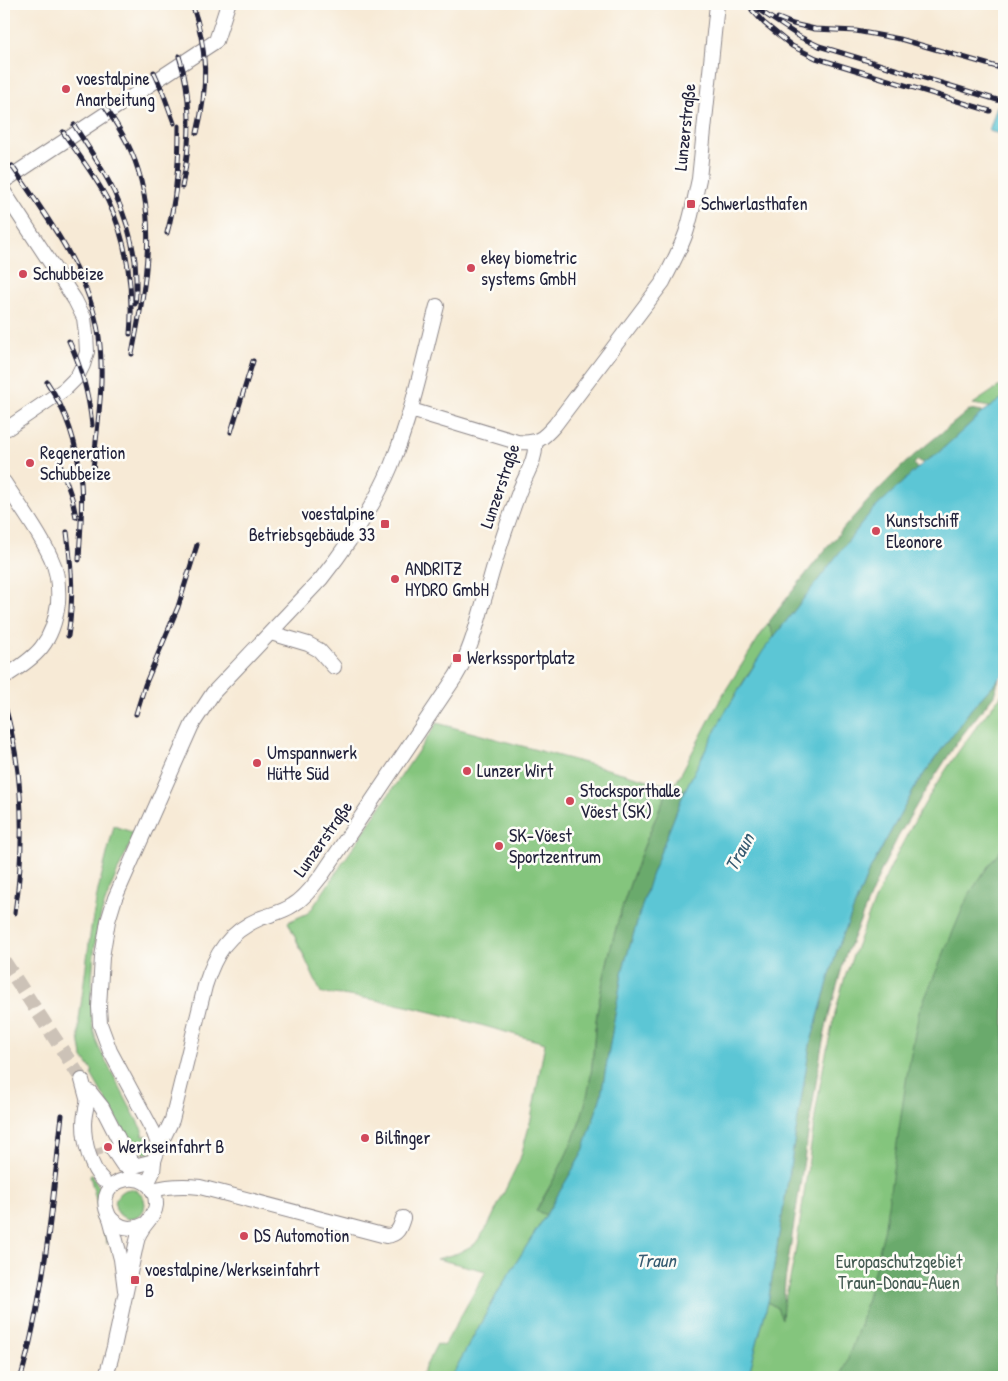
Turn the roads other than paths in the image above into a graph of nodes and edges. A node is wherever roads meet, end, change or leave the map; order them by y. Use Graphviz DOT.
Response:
graph roads {
  1 [pos="228,4"];
  2 [pos="717,4"];
  3 [pos="4,181"];
  4 [pos="4,192"];
  5 [pos="437,306"];
  6 [pos="411,410"];
  7 [pos="8,428"];
  8 [pos="535,442"];
  9 [pos="4,482"];
  10 [pos="271,632"];
  11 [pos="334,667"];
  12 [pos="4,677"];
  13 [pos="89,1096"];
  14 [pos="147,1174"];
  15 [pos="102,1180"];
  16 [pos="185,1186"];
  17 [pos="107,1194"];
  18 [pos="156,1204"];
  19 [pos="110,1218"];
  20 [pos="403,1218"];
  21 [pos="145,1224"];
  22 [pos="125,1290"];
  23 [pos="106,1377"];
  1 -- 3 [label="street"];
  2 -- 8 [label="street, Lunzerstraße"];
  4 -- 7 [label="street"];
  5 -- 6 [label="street"];
  6 -- 8 [label="street, Lunzerstraße"];
  6 -- 10 [label="street"];
  8 -- 14 [label="street, Lunzerstraße"];
  9 -- 12 [label="street"];
  10 -- 11 [label="street"];
  10 -- 14 [label="street"];
  13 -- 14 [label="street"];
  13 -- 14 [label="street"];
  13 -- 15 [label="street"];
  13 -- 15 [label="street"];
  14 -- 16 [label="street"];
  14 -- 17 [label="street"];
  14 -- 18 [label="street"];
  15 -- 17 [label="street"];
  16 -- 18 [label="street"];
  16 -- 20 [label="street"];
  17 -- 19 [label="street"];
  18 -- 21 [label="street"];
  19 -- 21 [label="street"];
  19 -- 22 [label="street"];
  21 -- 22 [label="street"];
  22 -- 23 [label="street"];
}
